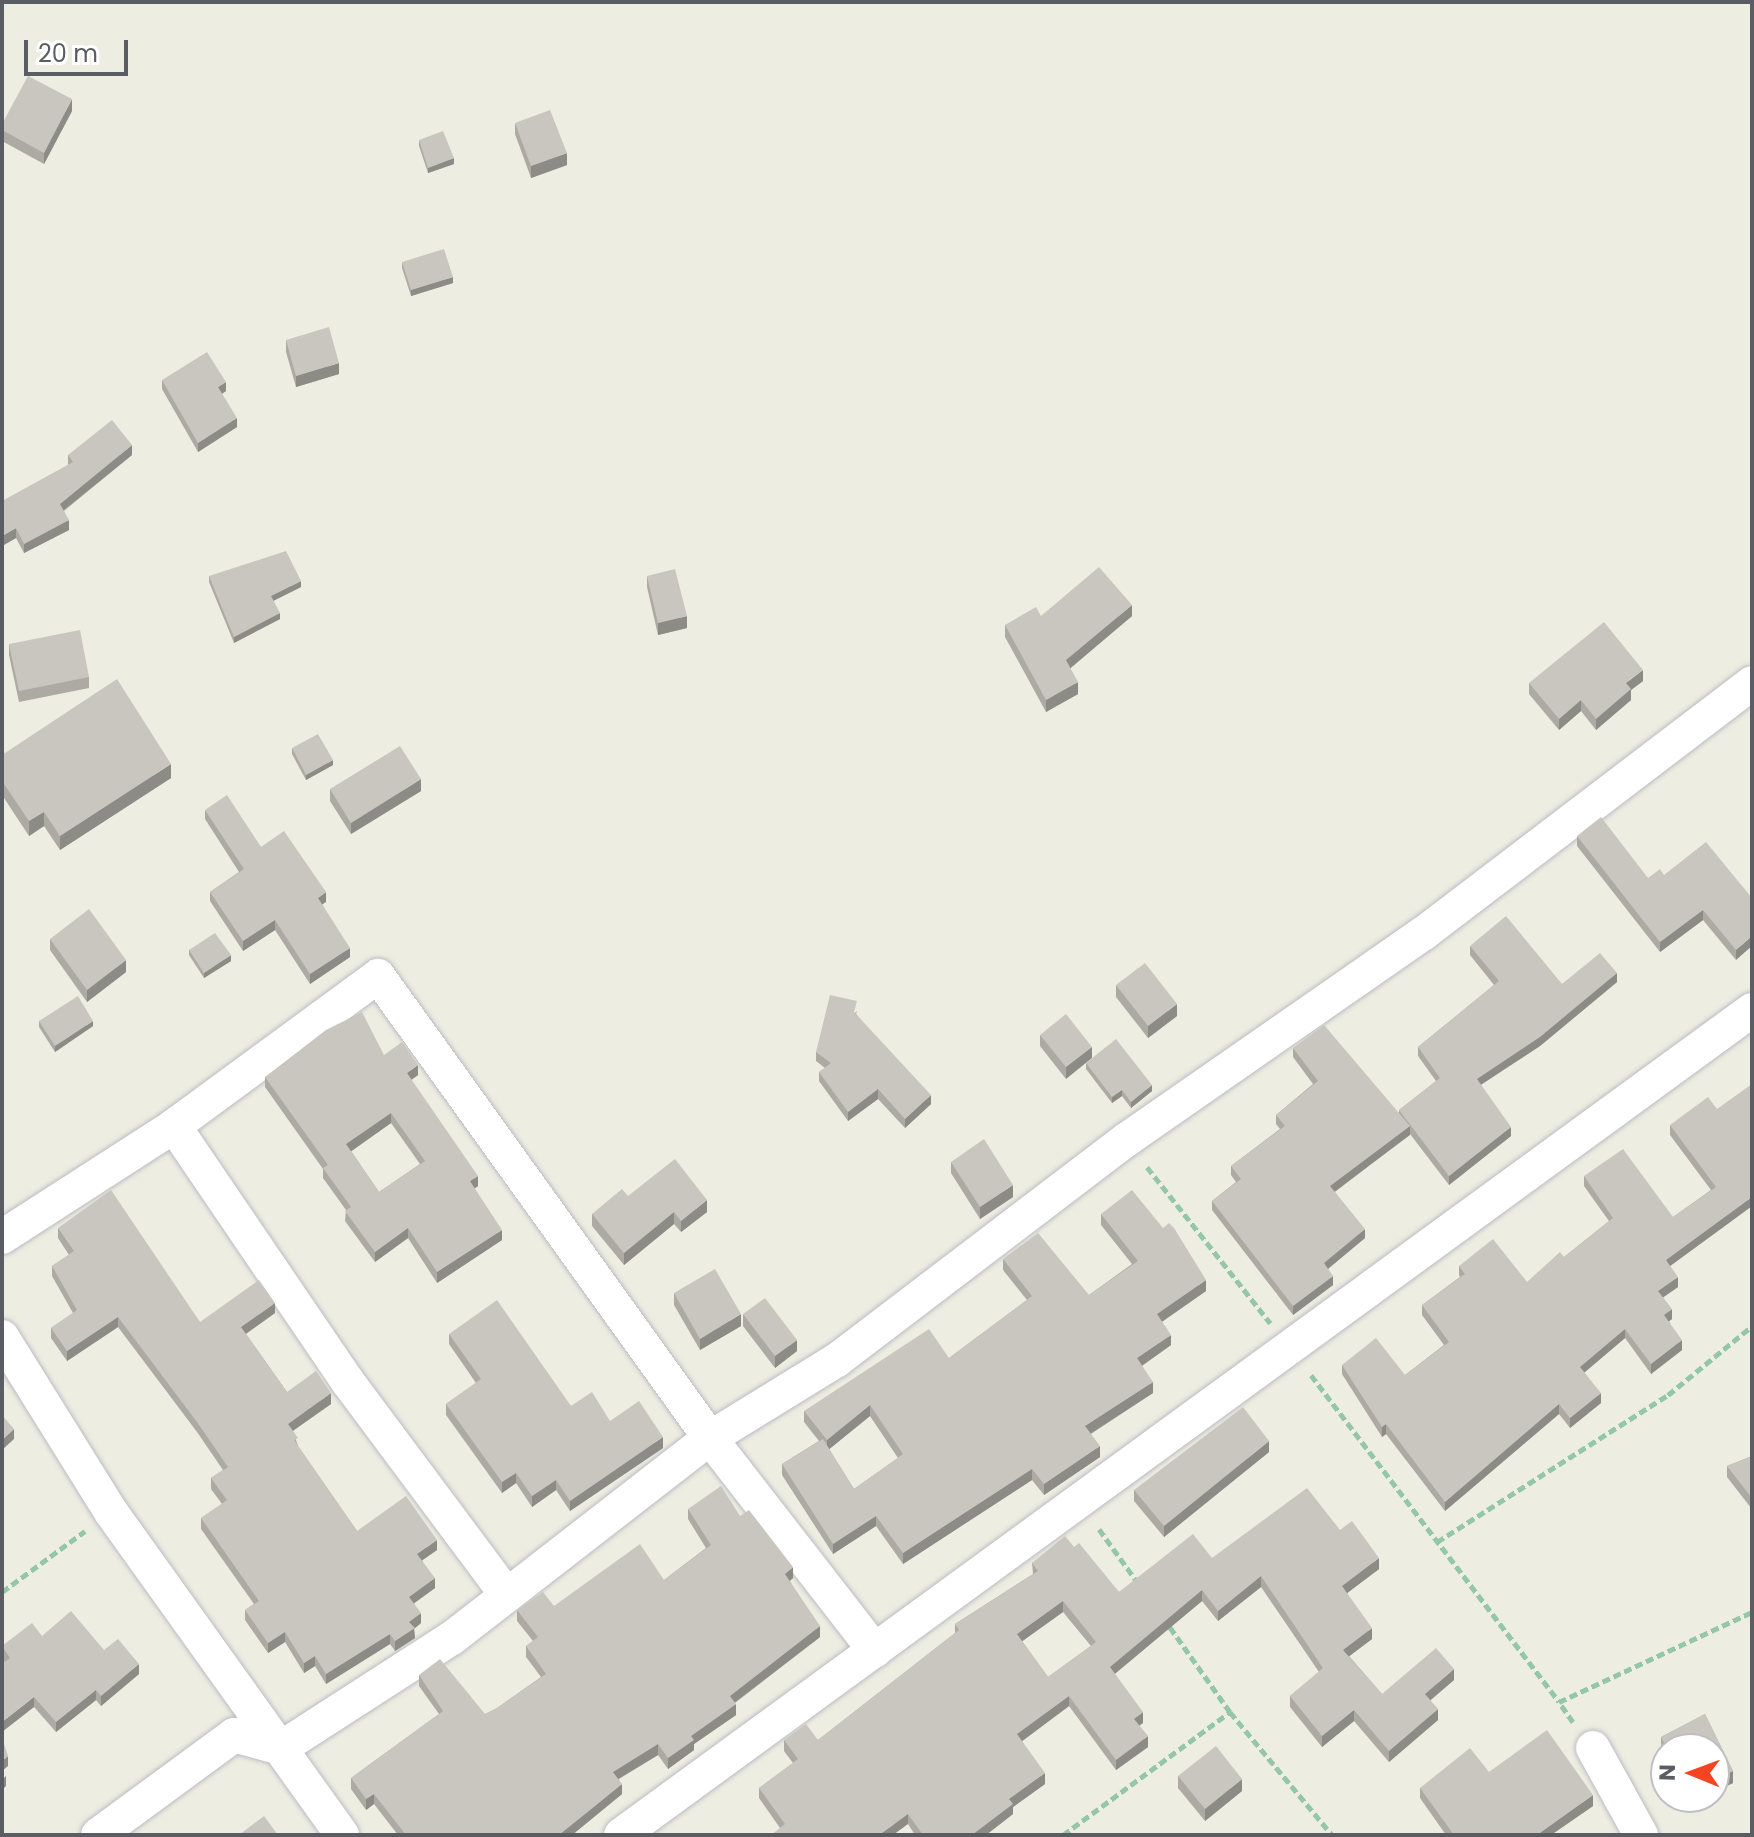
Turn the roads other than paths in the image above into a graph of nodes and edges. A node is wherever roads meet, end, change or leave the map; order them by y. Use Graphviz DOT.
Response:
graph roads {
  1 [pos="1752,683"];
  2 [pos="1752,1010"];
  3 [pos="174,1126"];
  4 [pos="2,1237"];
  5 [pos="2,1337"];
  6 [pos="710,1438"];
  7 [pos="507,1595"];
  8 [pos="875,1651"];
  9 [pos="281,1748"];
  10 [pos="1593,1748"];
  11 [pos="661,1824"];
  12 [pos="98,1835"];
  13 [pos="342,1835"];
  14 [pos="621,1835"];
  15 [pos="1641,1835"];
  1 -- 6 [label="street"];
  2 -- 8 [label="street"];
  3 -- 4 [label="street"];
  3 -- 6 [label="street"];
  3 -- 7 [label="street"];
  5 -- 9 [label="street"];
  6 -- 7 [label="street"];
  6 -- 8 [label="street"];
  7 -- 9 [label="street"];
  8 -- 11 [label="street"];
  9 -- 12 [label="street"];
  9 -- 13 [label="street"];
  10 -- 15 [label="street"];
  11 -- 14 [label="street"];
}
